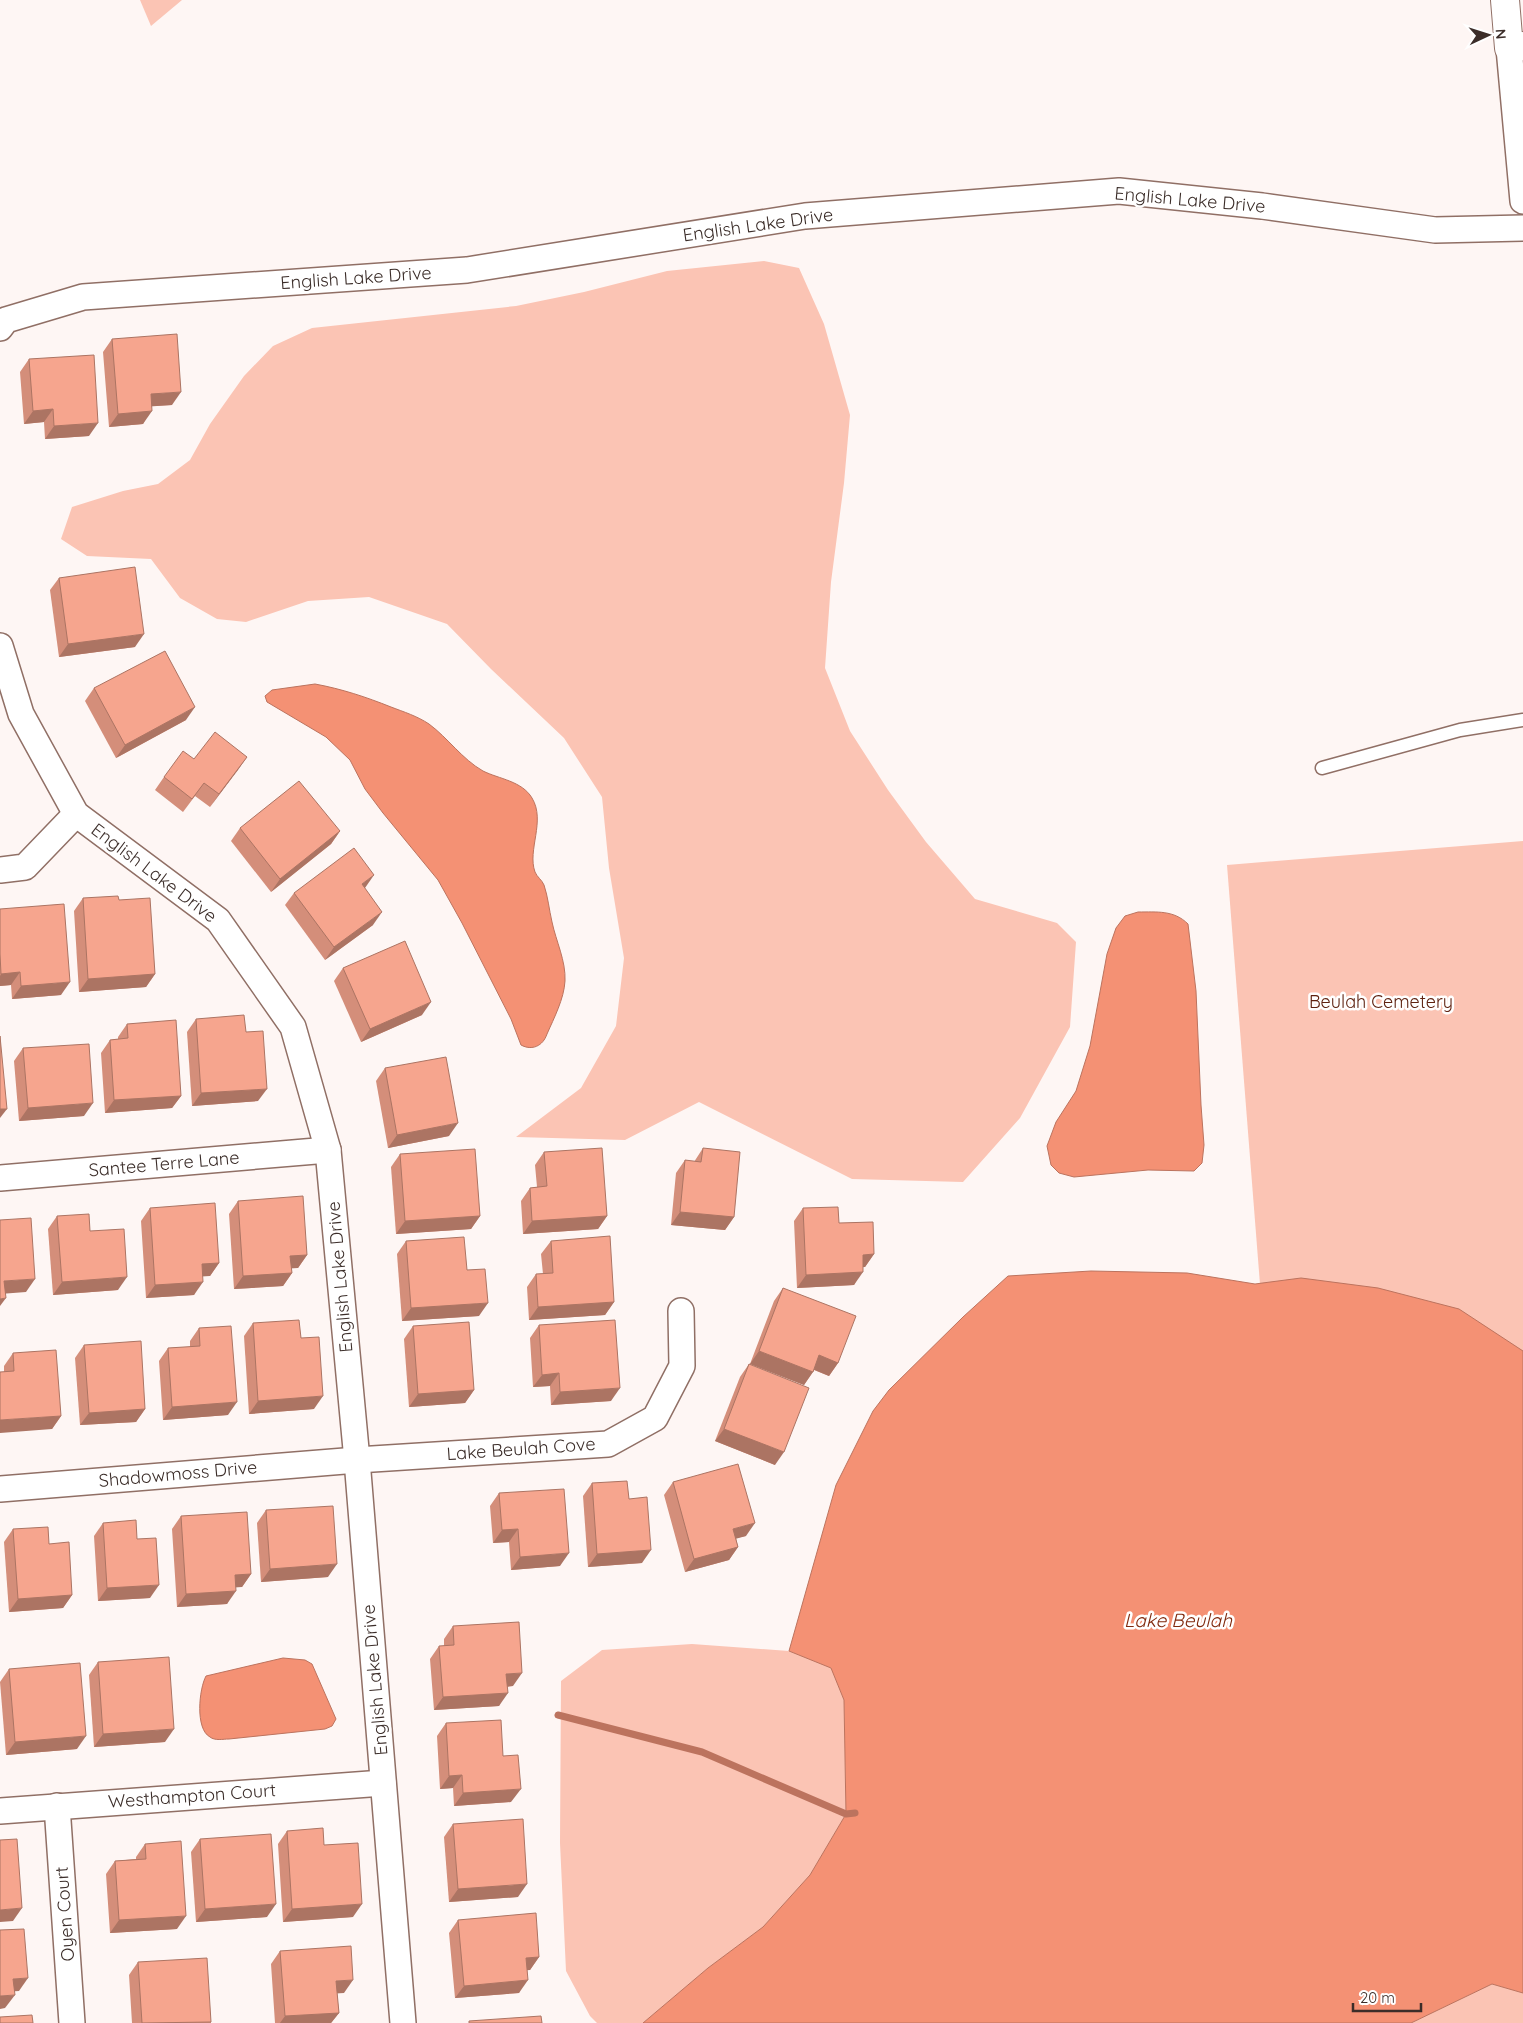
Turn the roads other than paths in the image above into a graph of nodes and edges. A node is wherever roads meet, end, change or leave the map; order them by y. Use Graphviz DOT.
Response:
graph roads {
  1 [pos="1505,0"];
  2 [pos="1516,47"];
  3 [pos="1523,201"];
  4 [pos="1523,228"];
  5 [pos="0,328"];
  6 [pos="0,646"];
  7 [pos="1523,720"];
  8 [pos="1322,768"];
  9 [pos="76,814"];
  10 [pos="0,870"];
  11 [pos="328,1150"];
  12 [pos="0,1178"];
  13 [pos="681,1312"];
  14 [pos="357,1460"];
  15 [pos="0,1489"];
  16 [pos="383,1783"];
  17 [pos="58,1806"];
  18 [pos="0,1811"];
  19 [pos="72,2023"];
  20 [pos="403,2023"];
  1 -- 2 [label="street"];
  2 -- 3 [label="street"];
  4 -- 5 [label="street, English Lake Drive"];
  6 -- 9 [label="street, English Lake Drive"];
  7 -- 8 [label="lane"];
  9 -- 10 [label="street"];
  9 -- 11 [label="street, English Lake Drive"];
  11 -- 12 [label="street, Santee Terre Lane"];
  11 -- 14 [label="street, English Lake Drive"];
  13 -- 14 [label="street, Lake Beulah Cove"];
  14 -- 15 [label="street, Shadowmoss Drive"];
  14 -- 16 [label="street, English Lake Drive"];
  16 -- 17 [label="street, Westhampton Court"];
  16 -- 20 [label="street, English Lake Drive"];
  17 -- 18 [label="street, Westhampton Court"];
  17 -- 19 [label="street, Oyen Court"];
}
